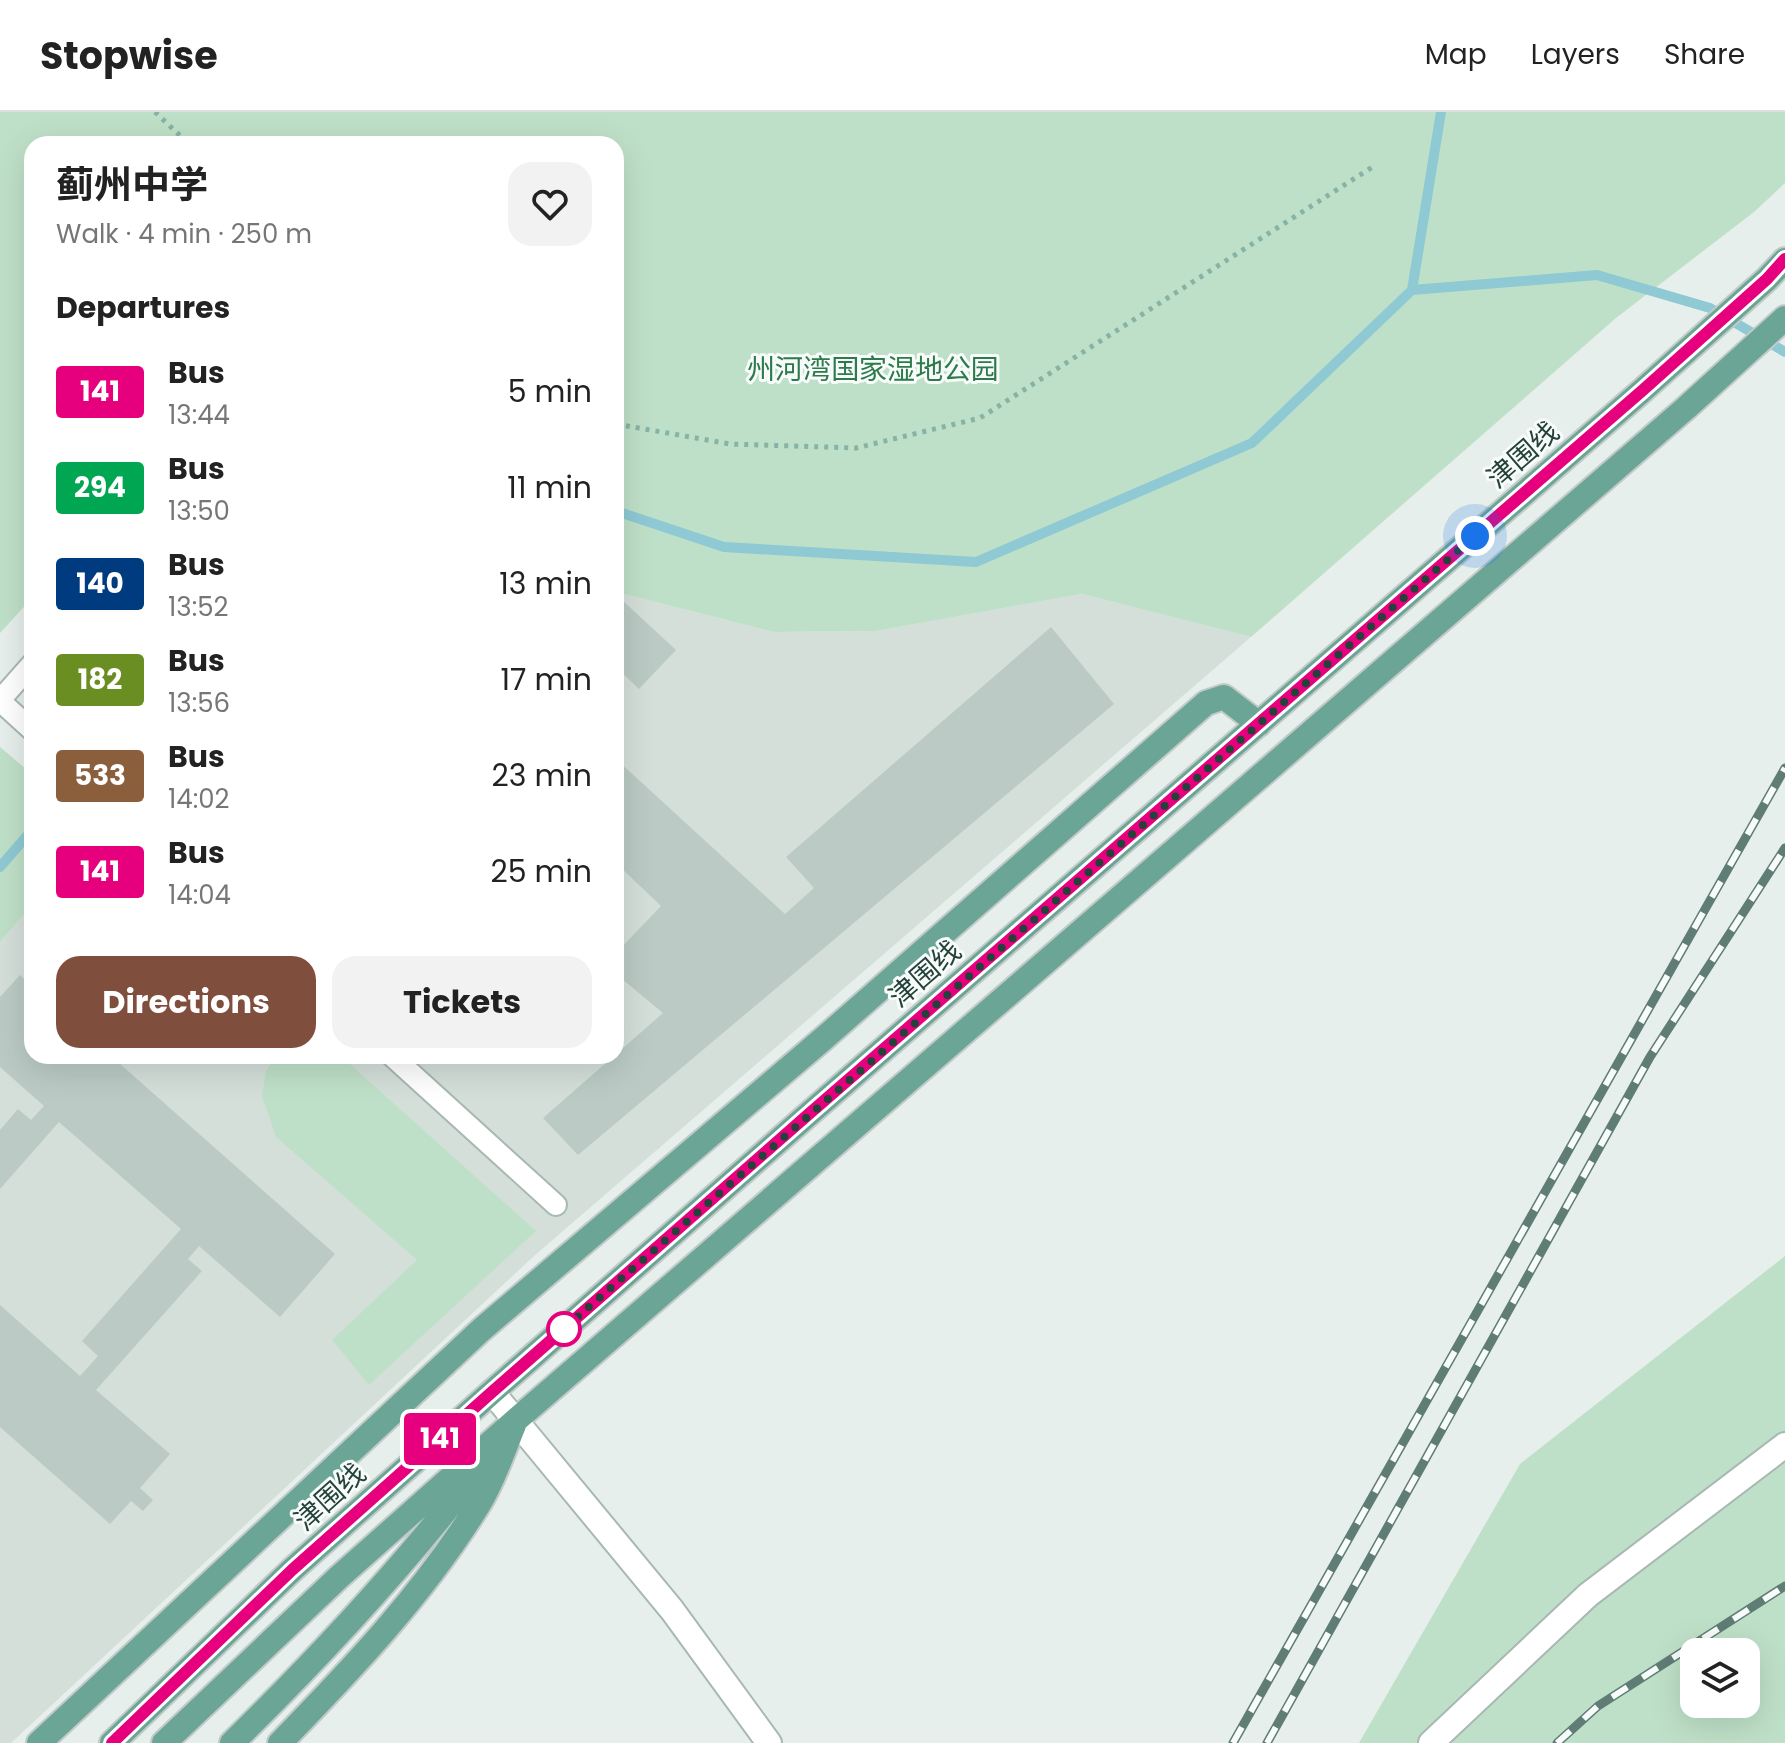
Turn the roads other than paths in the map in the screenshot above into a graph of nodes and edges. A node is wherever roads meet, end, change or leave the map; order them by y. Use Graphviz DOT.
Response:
graph roads {
  1 [pos="1785,260"];
  2 [pos="1785,318"];
  3 [pos="24,673"];
  4 [pos="0,701"];
  5 [pos="24,723"];
  6 [pos="1259,724"];
  7 [pos="401,1064"];
  8 [pos="556,1205"];
  9 [pos="492,1392"];
  10 [pos="516,1420"];
  11 [pos="1785,1445"];
  12 [pos="39,1743"];
  13 [pos="112,1743"];
  14 [pos="164,1743"];
  15 [pos="232,1743"];
  16 [pos="280,1743"];
  17 [pos="769,1743"];
  18 [pos="1431,1743"];
  1 -- 6 [label="main road, 津围线"];
  2 -- 10 [label="main road"];
  3 -- 4 [label="lane"];
  4 -- 5 [label="lane"];
  6 -- 9 [label="main road, 津围线"];
  6 -- 12 [label="main road"];
  7 -- 8 [label="lane"];
  9 -- 10 [label="street"];
  9 -- 13 [label="main road, 津围线"];
  10 -- 14 [label="main road"];
  10 -- 15 [label="main road"];
  10 -- 16 [label="main road"];
  10 -- 17 [label="street"];
  11 -- 18 [label="street"];
}
